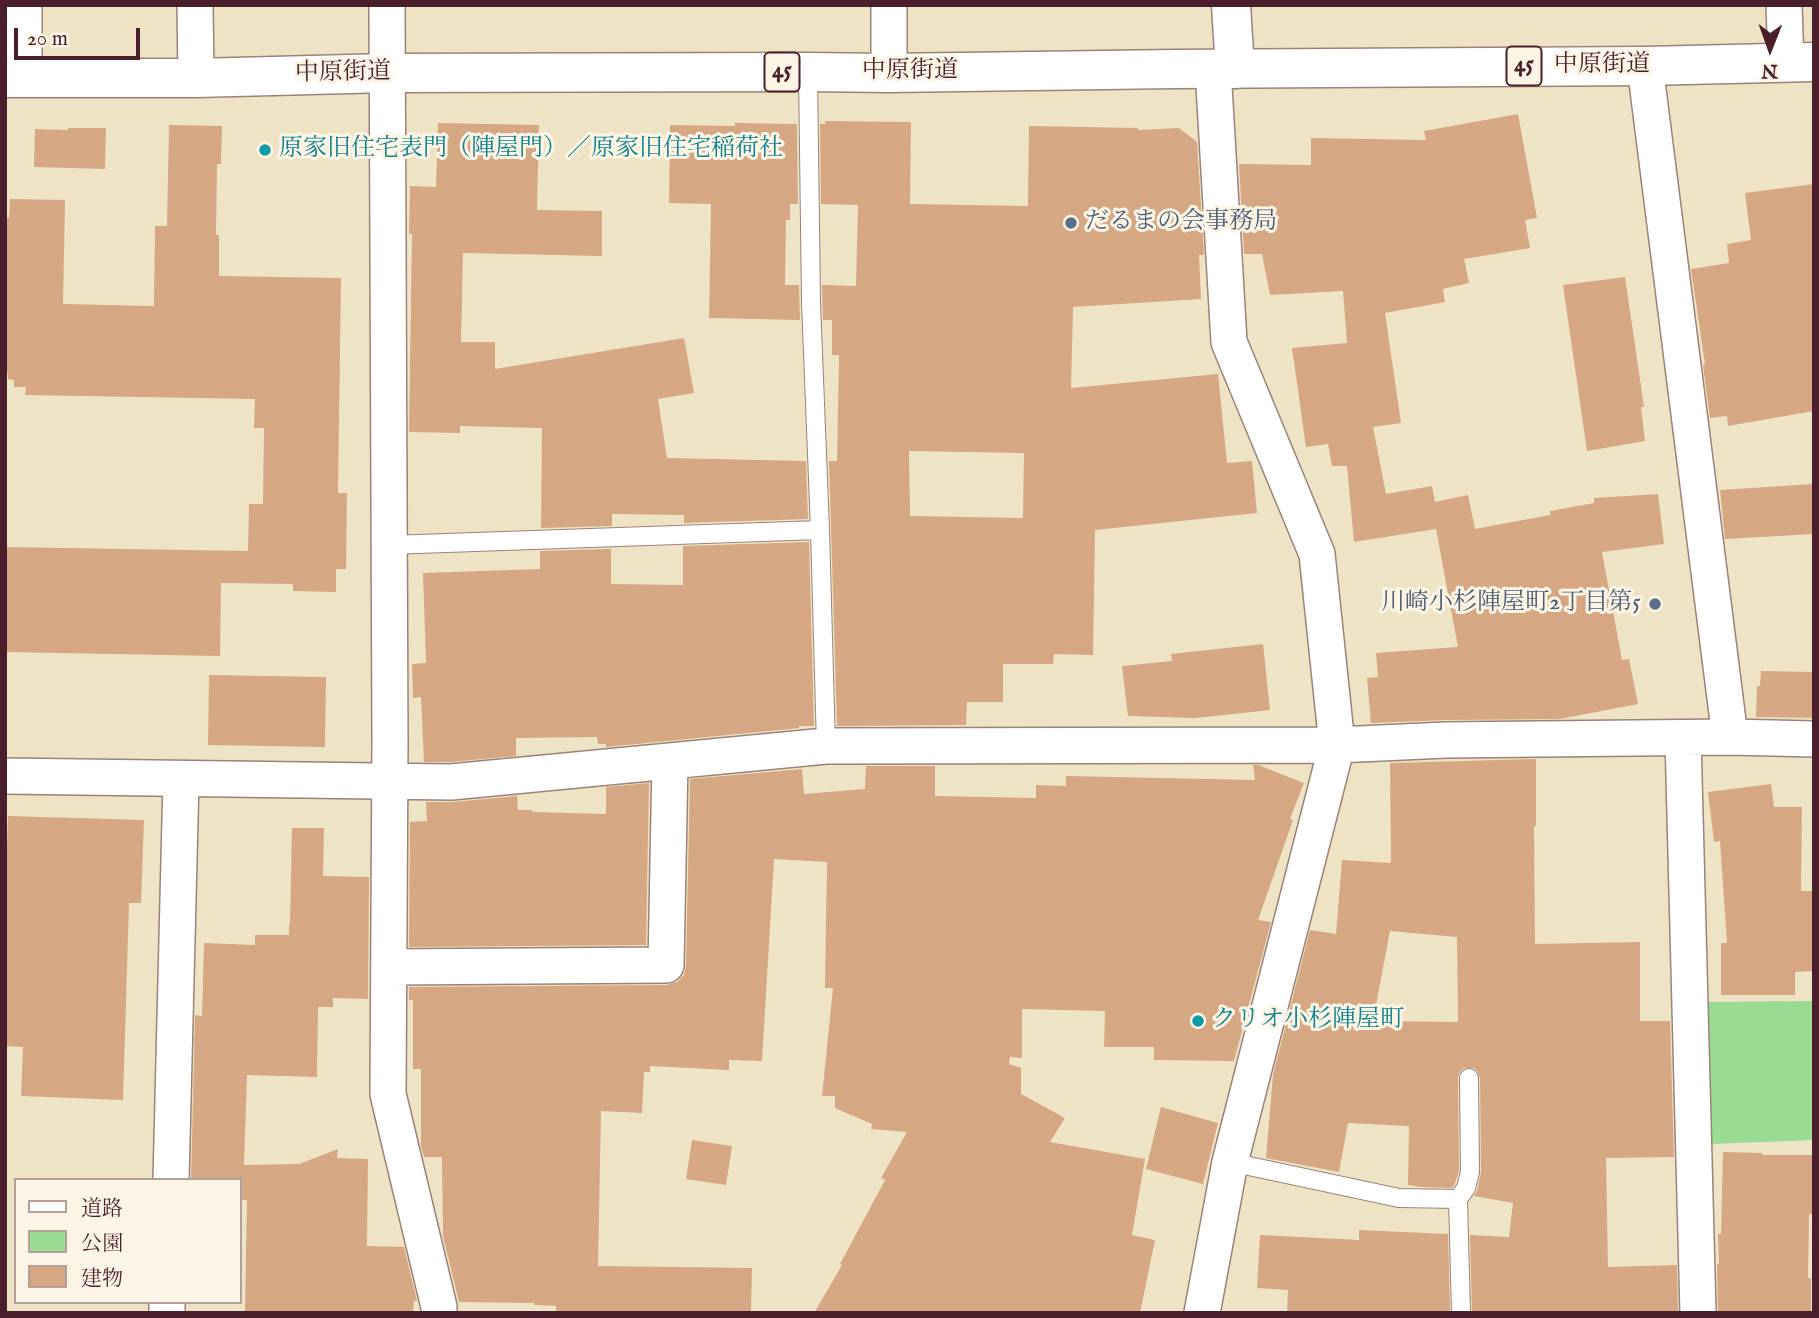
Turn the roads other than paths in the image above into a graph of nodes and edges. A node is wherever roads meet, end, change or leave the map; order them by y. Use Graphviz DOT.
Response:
graph roads {
  1 [pos="24,5"];
  2 [pos="195,5"];
  3 [pos="387,5"];
  4 [pos="889,5"];
  5 [pos="1231,5"];
  6 [pos="1784,5"];
  7 [pos="1800,62"];
  8 [pos="1645,66"];
  9 [pos="1224,69"];
  10 [pos="808,72"];
  11 [pos="388,73"];
  12 [pos="889,73"];
  13 [pos="14,78"];
  14 [pos="196,78"];
  15 [pos="820,530"];
  16 [pos="389,545"];
  17 [pos="1730,737"];
  18 [pos="1683,738"];
  19 [pos="1814,739"];
  20 [pos="1337,745"];
  21 [pos="826,746"];
  22 [pos="670,761"];
  23 [pos="5,776"];
  24 [pos="181,779"];
  25 [pos="390,782"];
  26 [pos="389,967"];
  27 [pos="1469,1078"];
  28 [pos="1230,1162"];
  29 [pos="171,1178"];
  30 [pos="1458,1199"];
  31 [pos="439,1313"];
  32 [pos="1202,1313"];
  33 [pos="1461,1313"];
  34 [pos="1698,1313"];
  1 -- 13 [label="street"];
  2 -- 14 [label="street"];
  3 -- 11 [label="street"];
  4 -- 12 [label="street"];
  5 -- 9 [label="main road"];
  6 -- 7 [label="street"];
  7 -- 8 [label="main road, 中原街道 / 45"];
  8 -- 9 [label="main road, 中原街道 / 45"];
  8 -- 17 [label="street"];
  9 -- 12 [label="main road, 中原街道 / 45"];
  9 -- 20 [label="street"];
  10 -- 11 [label="main road, 中原街道 / 45"];
  10 -- 12 [label="main road, 中原街道 / 45"];
  10 -- 15 [label="lane"];
  11 -- 14 [label="main road, 中原街道 / 45"];
  11 -- 16 [label="street"];
  13 -- 14 [label="main road, 中原街道 / 45"];
  15 -- 16 [label="lane"];
  15 -- 21 [label="lane"];
  16 -- 25 [label="street"];
  17 -- 18 [label="street"];
  17 -- 19 [label="street"];
  18 -- 20 [label="street"];
  18 -- 34 [label="street"];
  20 -- 21 [label="street"];
  20 -- 28 [label="street"];
  21 -- 22 [label="street"];
  22 -- 25 [label="street"];
  22 -- 26 [label="street"];
  23 -- 24 [label="street"];
  24 -- 25 [label="street"];
  24 -- 29 [label="street"];
  25 -- 26 [label="street"];
  26 -- 31 [label="street"];
  27 -- 30 [label="lane"];
  28 -- 30 [label="lane"];
  28 -- 32 [label="street"];
  30 -- 33 [label="lane"];
}
